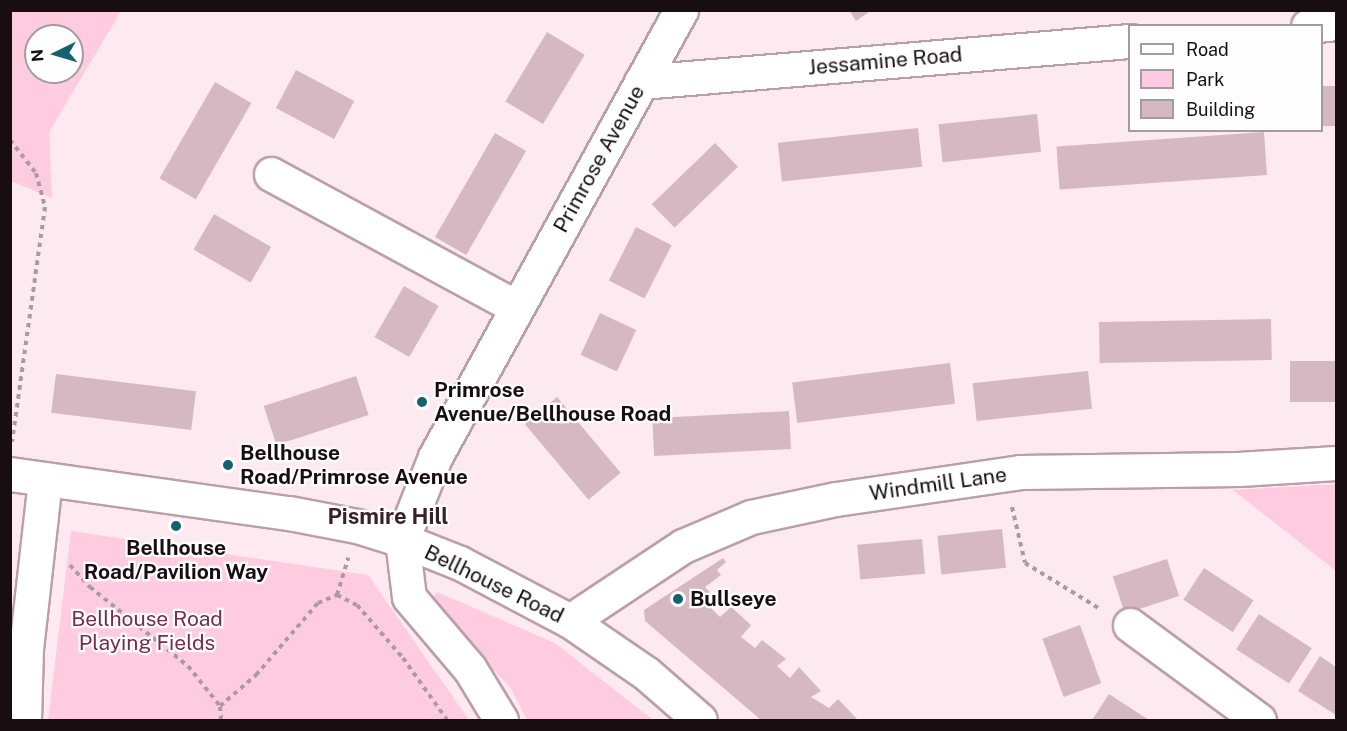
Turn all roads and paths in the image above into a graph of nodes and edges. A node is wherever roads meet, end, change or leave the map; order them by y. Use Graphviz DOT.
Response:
graph roads {
  1 [pos="677,12"];
  2 [pos="1128,41"];
  3 [pos="641,82"];
  4 [pos="10,140"];
  5 [pos="272,174"];
  6 [pos="516,307"];
  7 [pos="10,454"];
  8 [pos="1336,463"];
  9 [pos="1020,472"];
  10 [pos="10,474"];
  11 [pos="45,479"];
  12 [pos="29,540"];
  13 [pos="402,540"];
  14 [pos="570,621"];
  15 [pos="1130,625"];
  16 [pos="220,706"];
  17 [pos="24,720"];
  18 [pos="221,720"];
  19 [pos="447,720"];
  20 [pos="501,720"];
  21 [pos="700,720"];
  22 [pos="1259,720"];
  1 -- 3 [label="street, Primrose Avenue"];
  2 -- 3 [label="street, Jessamine Road"];
  3 -- 6 [label="street, Primrose Avenue"];
  4 -- 7 [label="path"];
  5 -- 6 [label="street"];
  6 -- 13 [label="street, Primrose Avenue"];
  8 -- 9 [label="street, Windmill Lane"];
  9 -- 14 [label="street, Windmill Lane"];
  9 -- 15 [label="path"];
  10 -- 11 [label="street, Bellhouse Road"];
  11 -- 12 [label="street"];
  11 -- 13 [label="street, Bellhouse Road"];
  12 -- 16 [label="path"];
  12 -- 17 [label="street"];
  13 -- 14 [label="street, Bellhouse Road"];
  13 -- 20 [label="street"];
  14 -- 21 [label="street, Bellhouse Road"];
  15 -- 22 [label="street"];
  16 -- 18 [label="path"];
  16 -- 19 [label="path"];
}
